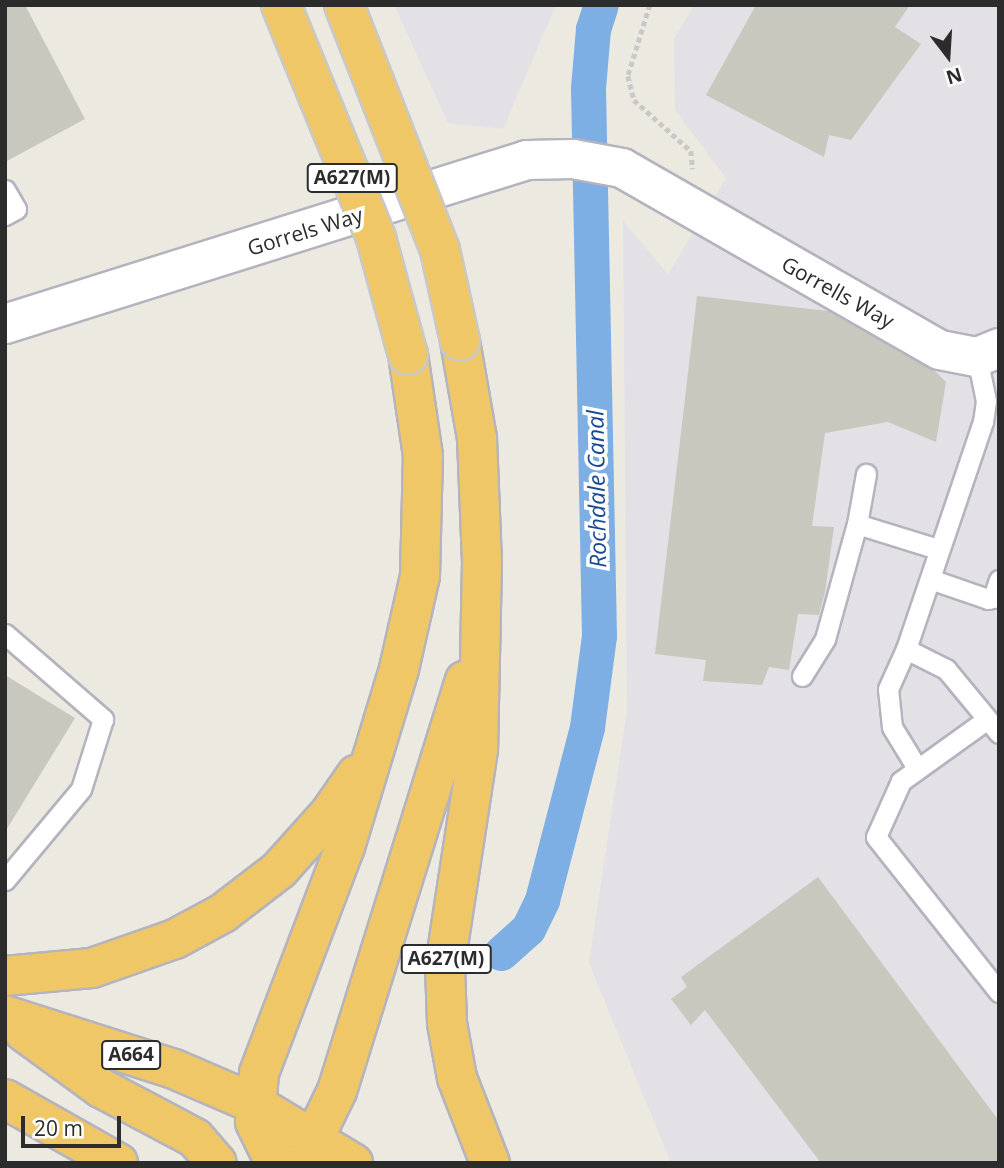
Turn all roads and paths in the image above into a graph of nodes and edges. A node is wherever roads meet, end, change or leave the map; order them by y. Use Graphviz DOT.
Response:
graph roads {
  1 [pos="281,5"];
  2 [pos="344,5"];
  3 [pos="650,5"];
  4 [pos="5,190"];
  5 [pos="682,202"];
  6 [pos="5,215"];
  7 [pos="5,324"];
  8 [pos="988,353"];
  9 [pos="992,402"];
  10 [pos="866,474"];
  11 [pos="857,524"];
  12 [pos="938,549"];
  13 [pos="930,579"];
  14 [pos="999,580"];
  15 [pos="480,624"];
  16 [pos="5,634"];
  17 [pos="906,649"];
  18 [pos="802,676"];
  19 [pos="993,726"];
  20 [pos="374,749"];
  21 [pos="917,768"];
  22 [pos="5,880"];
  23 [pos="5,976"];
  24 [pos="999,992"];
  25 [pos="5,1017"];
  26 [pos="5,1099"];
  27 [pos="253,1103"];
  28 [pos="55,1127"];
  29 [pos="308,1151"];
  30 [pos="214,1161"];
  31 [pos="90,1163"];
  32 [pos="118,1163"];
  33 [pos="275,1163"];
  34 [pos="353,1163"];
  35 [pos="490,1163"];
  1 -- 20 [label="highway, A627(M), bridge"];
  2 -- 15 [label="highway, A627(M), bridge"];
  3 -- 5 [label="path"];
  4 -- 6 [label="lane"];
  5 -- 7 [label="street, Gorrels Way"];
  5 -- 8 [label="street, Gorrells Way"];
  8 -- 9 [label="lane"];
  9 -- 12 [label="lane"];
  10 -- 11 [label="lane"];
  11 -- 12 [label="lane"];
  11 -- 18 [label="lane"];
  12 -- 13 [label="lane"];
  13 -- 14 [label="lane"];
  13 -- 17 [label="lane"];
  15 -- 29 [label="highway, A627(M)"];
  15 -- 35 [label="highway, A627(M)"];
  16 -- 22 [label="lane"];
  17 -- 19 [label="lane"];
  17 -- 21 [label="lane"];
  19 -- 21 [label="lane"];
  20 -- 23 [label="highway, A627(M)"];
  20 -- 27 [label="highway, A627(M)"];
  21 -- 24 [label="lane"];
  25 -- 27 [label="highway, A664"];
  25 -- 30 [label="highway, A664"];
  26 -- 28 [label="highway"];
  27 -- 29 [label="highway, A664"];
  27 -- 30 [label="highway, A664"];
  27 -- 33 [label="highway"];
  28 -- 31 [label="street"];
  28 -- 32 [label="highway"];
  29 -- 34 [label="highway, A664"];
}
